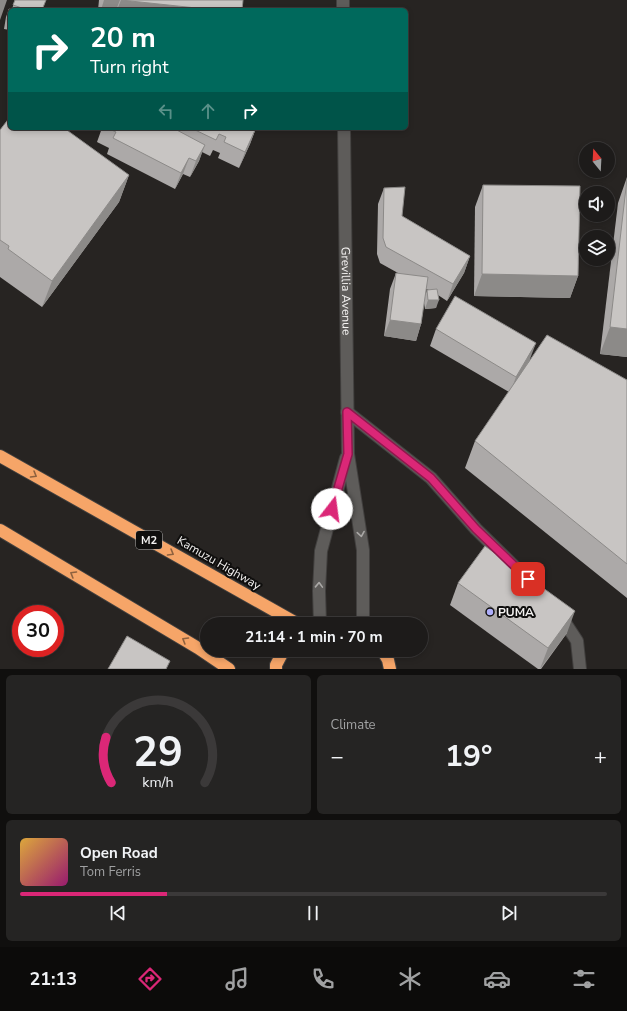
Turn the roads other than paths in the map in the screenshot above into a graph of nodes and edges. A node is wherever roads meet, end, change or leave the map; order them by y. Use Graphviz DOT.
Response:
graph roads {
  1 [pos="344,130"];
  2 [pos="347,412"];
  3 [pos="348,454"];
  4 [pos="0,456"];
  5 [pos="0,530"];
  6 [pos="538,589"];
  7 [pos="553,605"];
  8 [pos="286,617"];
  9 [pos="319,617"];
  10 [pos="363,617"];
  11 [pos="280,657"];
  12 [pos="386,657"];
  13 [pos="229,669"];
  14 [pos="276,669"];
  15 [pos="390,669"];
  16 [pos="580,669"];
  1 -- 2 [label="street, Grevillia Avenue"];
  2 -- 3 [label="street, Grevillia Avenue"];
  2 -- 6 [label="street"];
  9 -- 3 [label="street, Grevillia Avenue, one-way"];
  3 -- 10 [label="street, Grevillia Avenue, one-way"];
  4 -- 8 [label="highway, Kamuzu Highway / M2, one-way"];
  13 -- 5 [label="highway, one-way"];
  7 -- 16 [label="street"];
  11 -- 14 [label="highway"];
  12 -- 15 [label="highway"];
}
